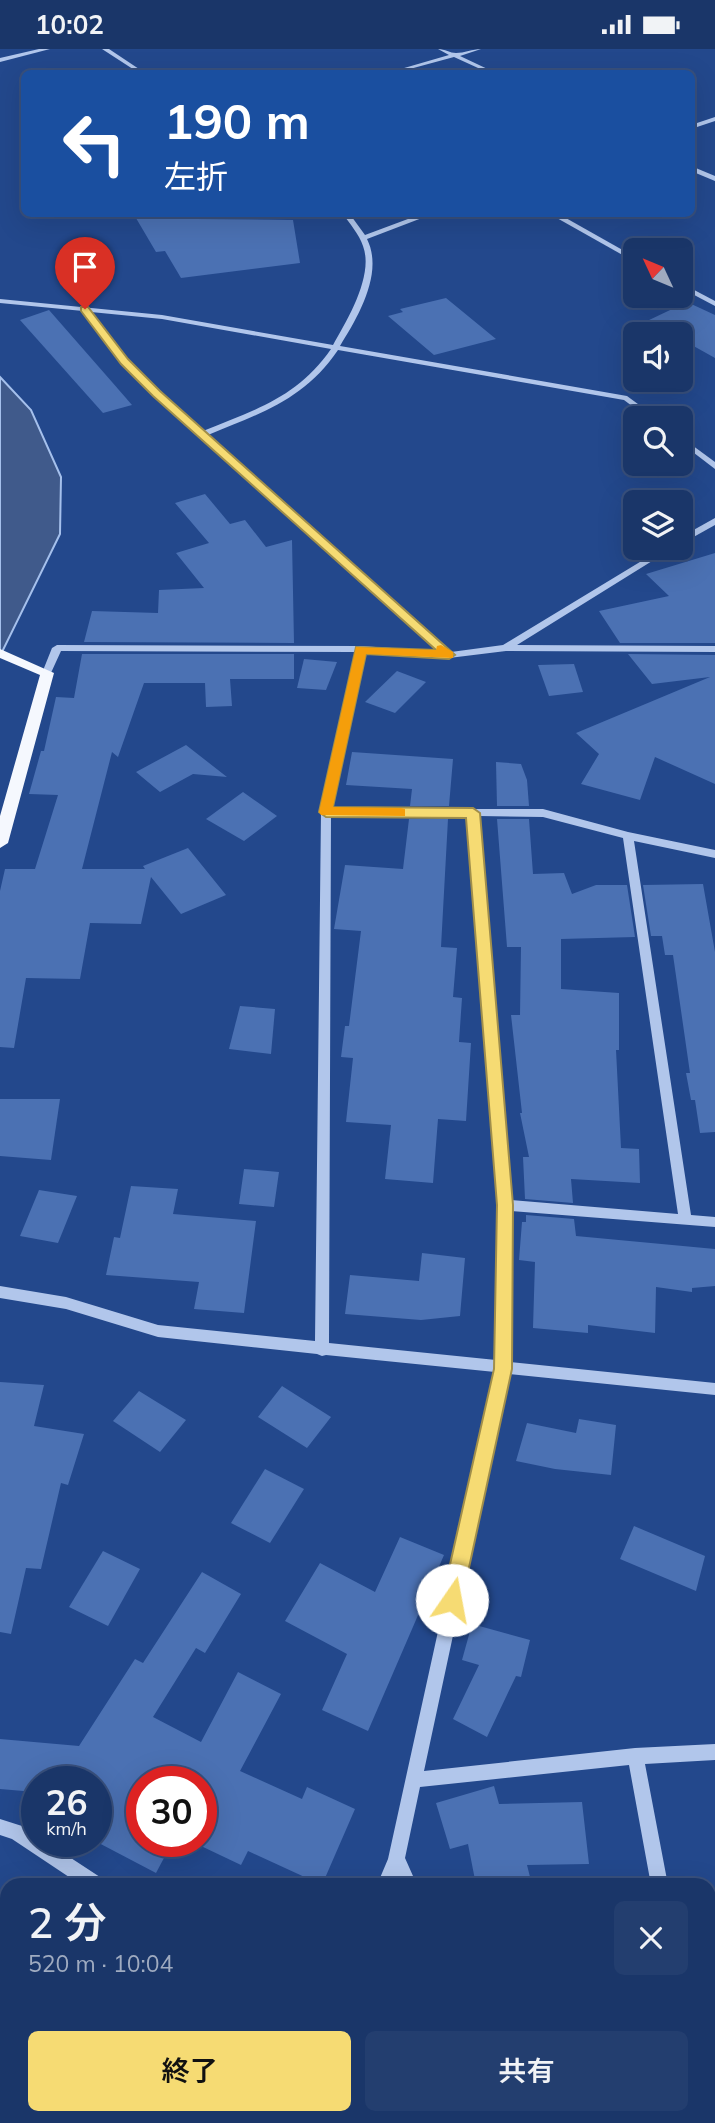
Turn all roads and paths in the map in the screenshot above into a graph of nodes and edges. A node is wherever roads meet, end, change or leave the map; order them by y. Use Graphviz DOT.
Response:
graph roads {
  1 [pos="47,49"];
  2 [pos="105,49"];
  3 [pos="441,49"];
  4 [pos="478,49"];
  5 [pos="455,55"];
  6 [pos="0,60"];
  7 [pos="137,70"];
  8 [pos="401,70"];
  9 [pos="487,70"];
  10 [pos="715,119"];
  11 [pos="695,126"];
  12 [pos="695,170"];
  13 [pos="715,179"];
  14 [pos="348,217"];
  15 [pos="421,217"];
  16 [pos="558,217"];
  17 [pos="363,238"];
  18 [pos="623,253"];
  19 [pos="693,292"];
  20 [pos="0,301"];
  21 [pos="715,304"];
  22 [pos="85,309"];
  23 [pos="334,349"];
  24 [pos="637,406"];
  25 [pos="203,434"];
  26 [pos="693,449"];
  27 [pos="715,466"];
  28 [pos="715,521"];
  29 [pos="693,534"];
  30 [pos="649,560"];
  31 [pos="506,648"];
  32 [pos="360,649"];
  33 [pos="715,649"];
  34 [pos="0,653"];
  35 [pos="449,655"];
  36 [pos="47,673"];
  37 [pos="326,812"];
  38 [pos="473,813"];
  39 [pos="628,836"];
  40 [pos="0,843"];
  41 [pos="715,854"];
  42 [pos="505,1205"];
  43 [pos="685,1219"];
  44 [pos="715,1222"];
  45 [pos="0,1292"];
  46 [pos="323,1350"];
  47 [pos="503,1369"];
  48 [pos="715,1389"];
  49 [pos="715,1752"];
  50 [pos="635,1756"];
  51 [pos="412,1780"];
  52 [pos="0,1827"];
  53 [pos="396,1859"];
  54 [pos="86,1878"];
  55 [pos="388,1878"];
  56 [pos="406,1878"];
  57 [pos="659,1878"];
  1 -- 6 [label="street"];
  2 -- 7 [label="street"];
  3 -- 5 [label="street"];
  4 -- 5 [label="street"];
  5 -- 8 [label="street"];
  5 -- 9 [label="street"];
  10 -- 11 [label="street"];
  12 -- 13 [label="street"];
  14 -- 17 [label="street"];
  15 -- 17 [label="street"];
  16 -- 18 [label="street"];
  17 -- 23 [label="street"];
  19 -- 21 [label="street"];
  20 -- 22 [label="street"];
  22 -- 23 [label="street"];
  22 -- 25 [label="street"];
  23 -- 24 [label="street"];
  23 -- 25 [label="street"];
  25 -- 35 [label="street"];
  26 -- 27 [label="street"];
  28 -- 29 [label="street"];
  30 -- 31 [label="street"];
  31 -- 33 [label="street"];
  31 -- 35 [label="street"];
  32 -- 35 [label="street"];
  32 -- 36 [label="street"];
  32 -- 37 [label="street"];
  34 -- 36 [label="main road"];
  36 -- 40 [label="main road"];
  37 -- 38 [label="street"];
  37 -- 46 [label="street"];
  38 -- 39 [label="street"];
  38 -- 42 [label="street"];
  39 -- 41 [label="street"];
  39 -- 43 [label="street"];
  42 -- 43 [label="street"];
  42 -- 47 [label="street"];
  43 -- 44 [label="street"];
  45 -- 46 [label="street"];
  46 -- 47 [label="street"];
  47 -- 48 [label="street"];
  47 -- 51 [label="street"];
  49 -- 50 [label="street"];
  50 -- 51 [label="street"];
  50 -- 57 [label="street"];
  51 -- 53 [label="street"];
  52 -- 54 [label="street"];
  53 -- 55 [label="street"];
  53 -- 56 [label="street"];
}
